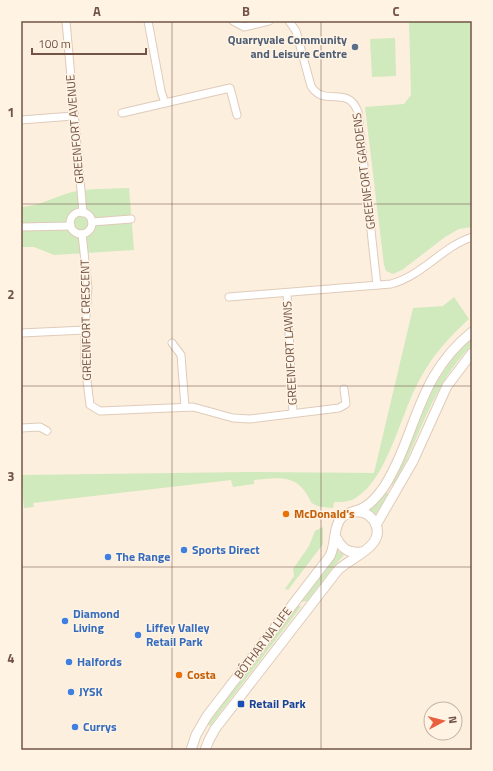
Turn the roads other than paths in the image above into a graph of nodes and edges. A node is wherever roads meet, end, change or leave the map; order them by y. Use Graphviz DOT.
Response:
graph roads {
  1 [pos="66,21"];
  2 [pos="148,21"];
  3 [pos="233,21"];
  4 [pos="269,21"];
  5 [pos="290,21"];
  6 [pos="165,103"];
  7 [pos="122,113"];
  8 [pos="73,116"];
  9 [pos="237,116"];
  10 [pos="21,120"];
  11 [pos="83,213"];
  12 [pos="131,220"];
  13 [pos="92,222"];
  14 [pos="71,226"];
  15 [pos="21,227"];
  16 [pos="82,234"];
  17 [pos="472,237"];
  18 [pos="377,285"];
  19 [pos="287,292"];
  20 [pos="229,297"];
  21 [pos="84,330"];
  22 [pos="472,332"];
  23 [pos="21,333"];
  24 [pos="172,343"];
  25 [pos="472,353"];
  26 [pos="344,389"];
  27 [pos="185,407"];
  28 [pos="293,413"];
  29 [pos="21,428"];
  30 [pos="47,431"];
  31 [pos="353,512"];
  32 [pos="376,524"];
  33 [pos="336,537"];
  34 [pos="362,552"];
  35 [pos="192,750"];
  36 [pos="205,750"];
  1 -- 8 [label="street, GREENFORT AVENUE"];
  2 -- 6 [label="street"];
  3 -- 4 [label="street"];
  5 -- 18 [label="street, GREENFORT GARDENS"];
  6 -- 7 [label="street"];
  6 -- 9 [label="street"];
  8 -- 10 [label="street"];
  8 -- 11 [label="street, GREENFORT AVENUE"];
  11 -- 13 [label="street"];
  11 -- 14 [label="street"];
  12 -- 13 [label="street"];
  13 -- 16 [label="street"];
  14 -- 15 [label="street"];
  14 -- 16 [label="street"];
  16 -- 21 [label="street, GREENFORT CRESCENT"];
  17 -- 18 [label="street, GREENFORT LAWNS"];
  18 -- 19 [label="street, GREENFORT LAWNS"];
  19 -- 20 [label="street, GREENFORT LAWNS"];
  19 -- 28 [label="street, GREENFORT LAWNS"];
  21 -- 23 [label="street"];
  21 -- 27 [label="street, GREENFORT CRESCENT"];
  22 -- 31 [label="street, BÓTHAR NA LIFE"];
  24 -- 27 [label="street"];
  25 -- 32 [label="street, BÓTHAR NA LIFE"];
  26 -- 28 [label="street, GREENFORT CRESCENT"];
  27 -- 28 [label="street, GREENFORT CRESCENT"];
  29 -- 30 [label="street"];
  31 -- 32 [label="street"];
  31 -- 33 [label="street, BÓTHAR NA LIFE"];
  32 -- 34 [label="street, BÓTHAR NA LIFE"];
  33 -- 34 [label="street"];
  33 -- 35 [label="street, BÓTHAR NA LIFE"];
  34 -- 36 [label="street, BÓTHAR NA LIFE"];
}
